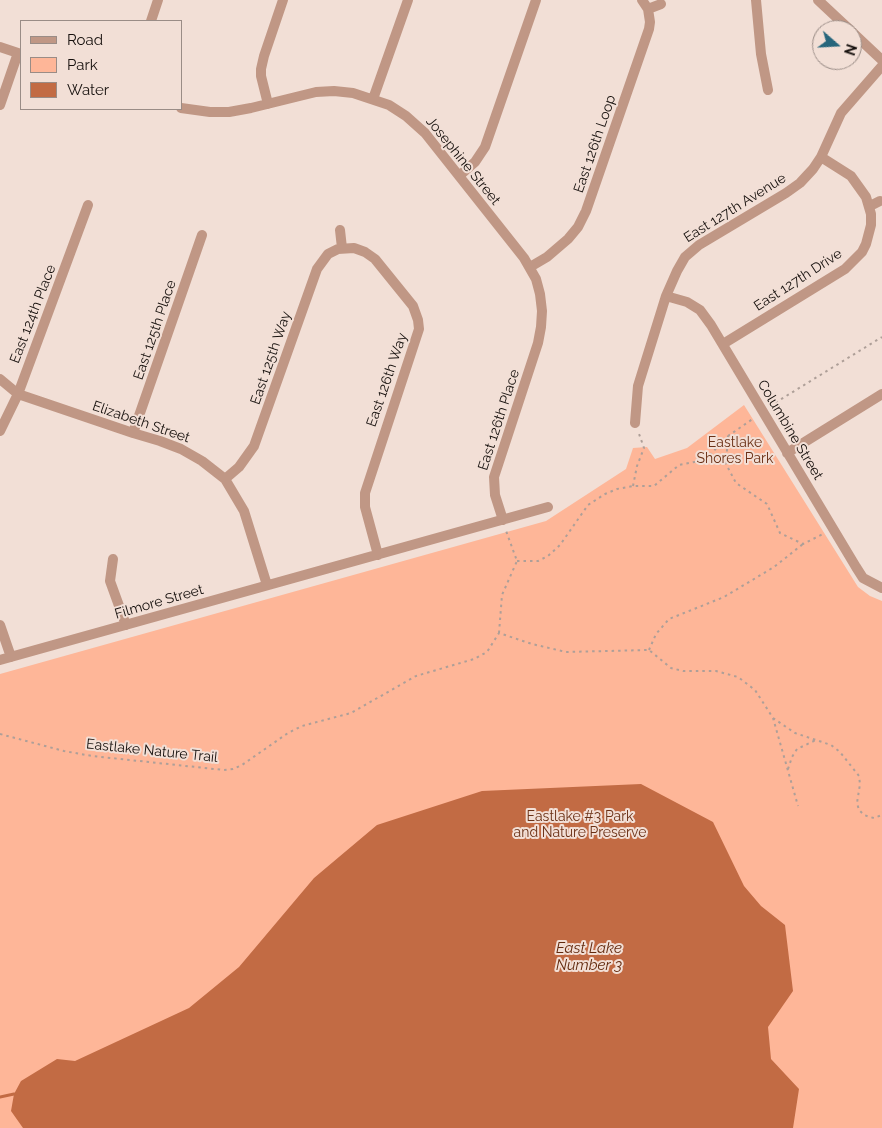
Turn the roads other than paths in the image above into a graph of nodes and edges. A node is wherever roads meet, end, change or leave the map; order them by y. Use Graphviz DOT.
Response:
graph roads {
  1 [pos="158,0"];
  2 [pos="283,0"];
  3 [pos="408,0"];
  4 [pos="536,0"];
  5 [pos="642,0"];
  6 [pos="756,0"];
  7 [pos="818,0"];
  8 [pos="661,4"];
  9 [pos="648,9"];
  10 [pos="151,20"];
  11 [pos="839,20"];
  12 [pos="862,41"];
  13 [pos="0,46"];
  14 [pos="20,54"];
  15 [pos="882,60"];
  16 [pos="882,66"];
  17 [pos="768,90"];
  18 [pos="373,99"];
  19 [pos="268,104"];
  20 [pos="0,105"];
  21 [pos="182,108"];
  22 [pos="821,157"];
  23 [pos="459,176"];
  24 [pos="880,201"];
  25 [pos="88,205"];
  26 [pos="870,206"];
  27 [pos="340,230"];
  28 [pos="202,235"];
  29 [pos="342,248"];
  30 [pos="530,267"];
  31 [pos="666,296"];
  32 [pos="723,344"];
  33 [pos="0,380"];
  34 [pos="18,394"];
  35 [pos="882,394"];
  36 [pos="635,423"];
  37 [pos="0,431"];
  38 [pos="133,433"];
  39 [pos="787,453"];
  40 [pos="225,479"];
  41 [pos="548,507"];
  42 [pos="503,520"];
  43 [pos="378,555"];
  44 [pos="113,559"];
  45 [pos="267,586"];
  46 [pos="882,588"];
  47 [pos="126,625"];
  48 [pos="0,626"];
  49 [pos="11,657"];
  50 [pos="0,660"];
  1 -- 10 [label="street"];
  2 -- 19 [label="street"];
  3 -- 18 [label="street"];
  4 -- 23 [label="street"];
  5 -- 9 [label="street"];
  6 -- 17 [label="street"];
  7 -- 11 [label="street"];
  8 -- 9 [label="street"];
  9 -- 30 [label="street, East 126th Loop"];
  12 -- 15 [label="street"];
  13 -- 14 [label="street"];
  14 -- 20 [label="street"];
  16 -- 22 [label="street, East 127th Avenue"];
  18 -- 19 [label="street, Josephine Street"];
  18 -- 23 [label="street, Josephine Street"];
  19 -- 21 [label="street, Josephine Street"];
  22 -- 26 [label="street"];
  22 -- 31 [label="street, East 127th Avenue"];
  23 -- 30 [label="street, Josephine Street"];
  24 -- 26 [label="street"];
  25 -- 34 [label="street, East 124th Place"];
  26 -- 32 [label="street, East 127th Drive"];
  27 -- 29 [label="street"];
  28 -- 38 [label="street, East 125th Place"];
  29 -- 40 [label="street, East 125th Way"];
  29 -- 43 [label="street, East 126th Way"];
  30 -- 42 [label="street, East 126th Place"];
  31 -- 32 [label="street, Columbine Street"];
  31 -- 36 [label="street, East 127th Avenue"];
  32 -- 39 [label="street, Columbine Street"];
  33 -- 34 [label="street, Elizabeth Street"];
  34 -- 37 [label="street, East 124th Place"];
  34 -- 38 [label="street, Elizabeth Street"];
  35 -- 39 [label="street"];
  38 -- 40 [label="street, Elizabeth Street"];
  39 -- 46 [label="street, Columbine Street"];
  40 -- 45 [label="street, Elizabeth Street"];
  41 -- 42 [label="street"];
  42 -- 43 [label="street"];
  43 -- 45 [label="street, Filmore Street"];
  44 -- 47 [label="street"];
  45 -- 47 [label="street, Filmore Street"];
  47 -- 49 [label="street, Filmore Street"];
  48 -- 49 [label="street"];
  49 -- 50 [label="street, Filmore Street"];
}
